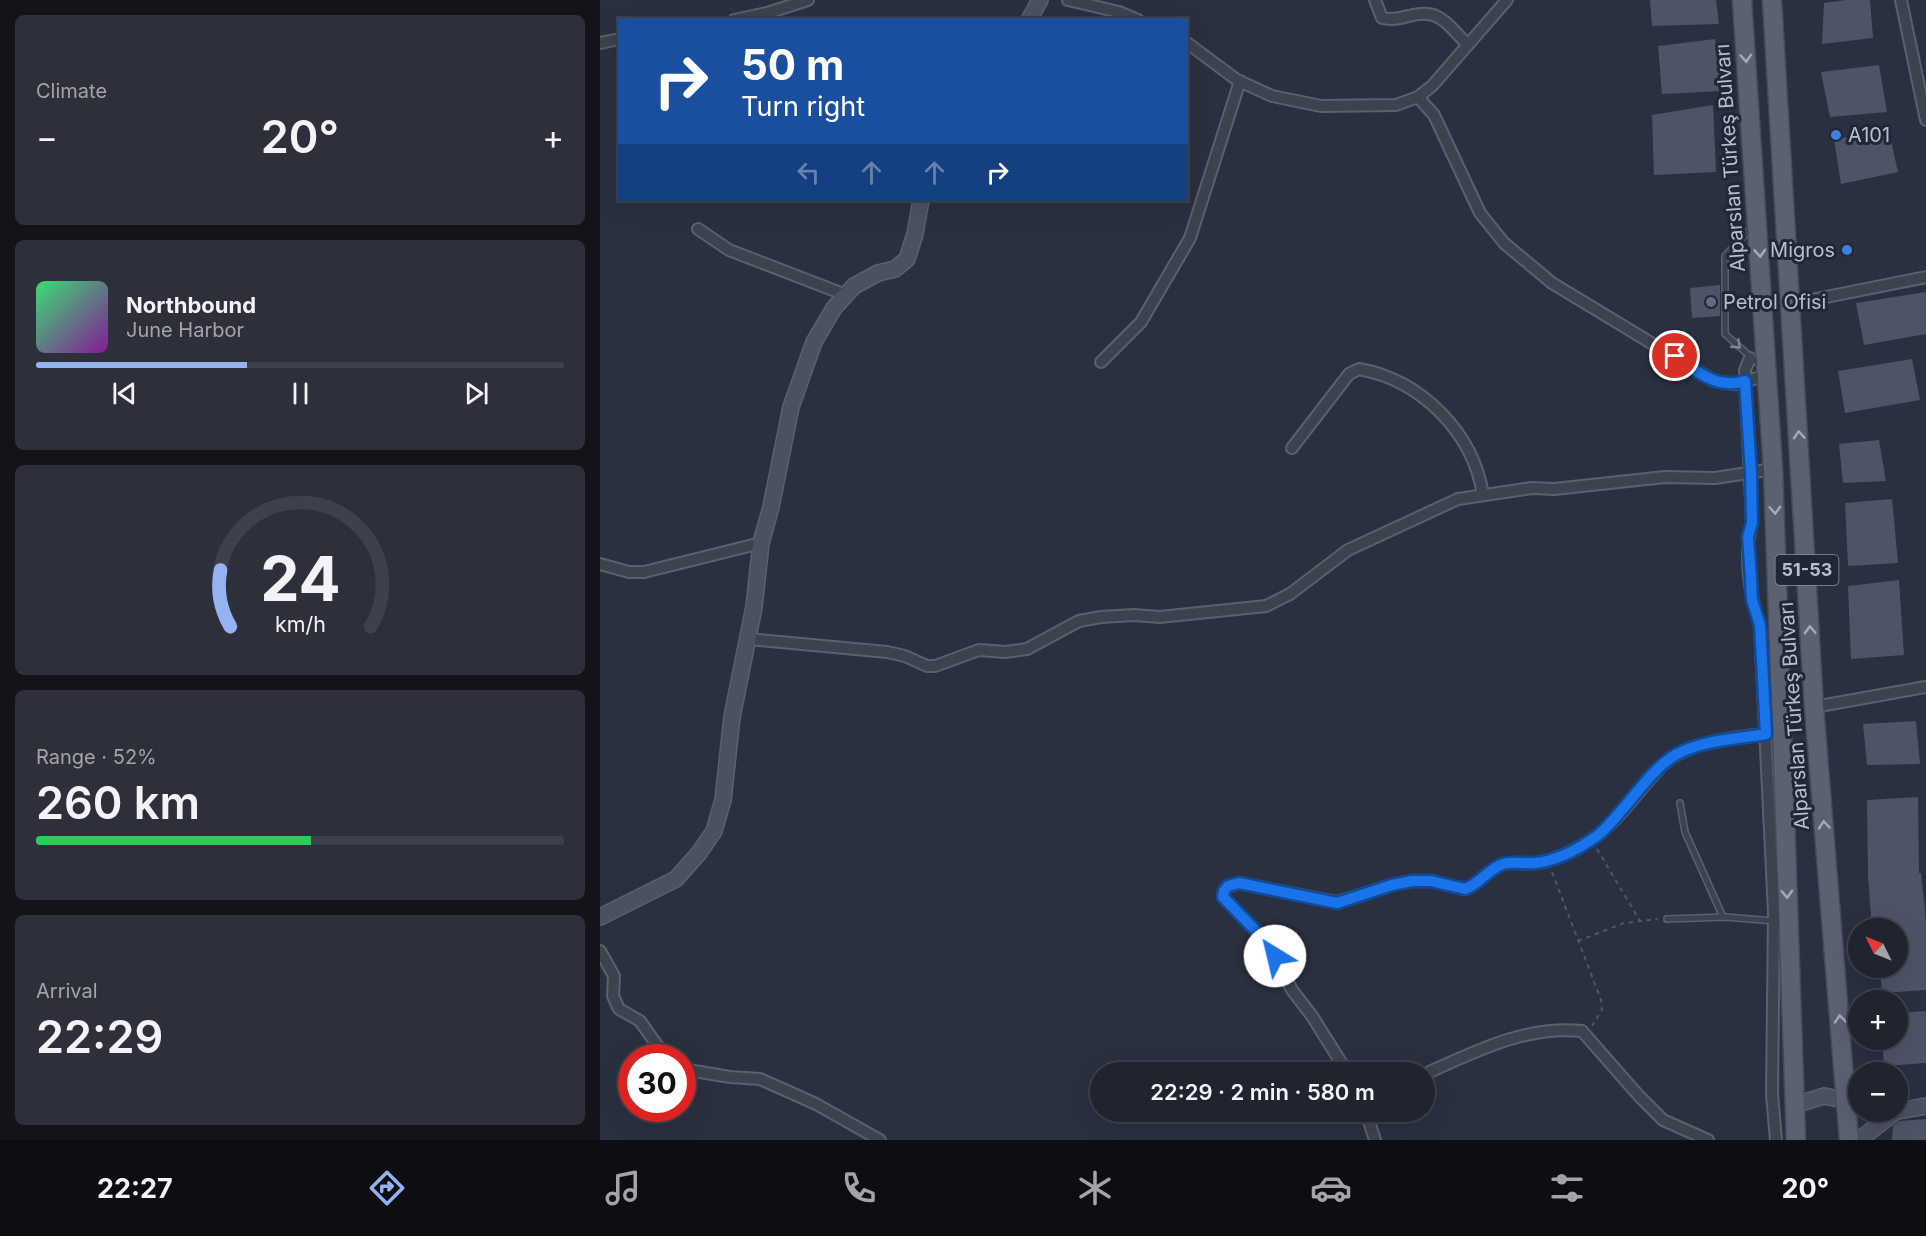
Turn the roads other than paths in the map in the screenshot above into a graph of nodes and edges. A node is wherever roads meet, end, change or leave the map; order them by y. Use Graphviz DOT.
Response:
graph roads {
  1 [pos="808,0"];
  2 [pos="1040,0"];
  3 [pos="1068,0"];
  4 [pos="1375,0"];
  5 [pos="1507,0"];
  6 [pos="1742,0"];
  7 [pos="1772,0"];
  8 [pos="1901,0"];
  9 [pos="743,18"];
  10 [pos="1030,18"];
  11 [pos="1133,18"];
  12 [pos="618,39"];
  13 [pos="600,43"];
  14 [pos="1188,43"];
  15 [pos="1468,45"];
  16 [pos="1240,81"];
  17 [pos="1418,97"];
  18 [pos="1926,120"];
  19 [pos="921,201"];
  20 [pos="1758,221"];
  21 [pos="698,230"];
  22 [pos="1926,277"];
  23 [pos="846,295"];
  24 [pos="1791,304"];
  25 [pos="1750,358"];
  26 [pos="1101,362"];
  27 [pos="1767,373"];
  28 [pos="1745,381"];
  29 [pos="1292,448"];
  30 [pos="1773,468"];
  31 [pos="1751,473"];
  32 [pos="1483,495"];
  33 [pos="761,543"];
  34 [pos="600,564"];
  35 [pos="747,639"];
  36 [pos="1926,687"];
  37 [pos="1814,707"];
  38 [pos="1774,734"];
  39 [pos="1680,804"];
  40 [pos="600,917"];
  41 [pos="1724,918"];
  42 [pos="1667,919"];
  43 [pos="1774,921"];
  44 [pos="600,951"];
  45 [pos="656,1044"];
  46 [pos="1341,1062"];
  47 [pos="1849,1062"];
  48 [pos="1435,1070"];
  49 [pos="696,1071"];
  50 [pos="1848,1101"];
  51 [pos="1795,1106"];
  52 [pos="1926,1106"];
  53 [pos="1908,1109"];
  54 [pos="1369,1122"];
  55 [pos="1851,1122"];
  56 [pos="1882,1122"];
  57 [pos="880,1140"];
  58 [pos="1375,1140"];
  59 [pos="1708,1140"];
  60 [pos="1776,1140"];
  61 [pos="1796,1140"];
  62 [pos="1849,1140"];
  63 [pos="1860,1140"];
  1 -- 9 [label="street"];
  2 -- 10 [label="street"];
  3 -- 11 [label="street"];
  4 -- 15 [label="street"];
  5 -- 15 [label="street"];
  6 -- 20 [label="main road, Alparslan Türkeş Bulvarı / 51-53, one-way"];
  7 -- 24 [label="main road, Alparslan Türkeş Bulvarı / 51-53"];
  8 -- 18 [label="street"];
  12 -- 13 [label="street"];
  14 -- 16 [label="street"];
  15 -- 17 [label="street"];
  16 -- 17 [label="street"];
  16 -- 26 [label="street"];
  17 -- 28 [label="street"];
  19 -- 23 [label="street"];
  20 -- 25 [label="lane, one-way"];
  20 -- 27 [label="main road, Alparslan Türkeş Bulvarı / 51-53, one-way"];
  21 -- 23 [label="street"];
  22 -- 24 [label="street"];
  23 -- 33 [label="street"];
  37 -- 24 [label="main road, Alparslan Türkeş Bulvarı / 51-53, one-way"];
  25 -- 27 [label="lane"];
  25 -- 28 [label="street"];
  27 -- 28 [label="street"];
  27 -- 30 [label="main road, Alparslan Türkeş Bulvarı / 51-53"];
  28 -- 31 [label="street"];
  29 -- 32 [label="street"];
  30 -- 31 [label="street"];
  30 -- 38 [label="main road, Alparslan Türkeş Bulvarı / 51-53, one-way"];
  31 -- 32 [label="street"];
  31 -- 38 [label="street"];
  32 -- 35 [label="street"];
  33 -- 34 [label="street"];
  33 -- 35 [label="street"];
  35 -- 40 [label="street"];
  36 -- 37 [label="street"];
  47 -- 37 [label="main road, Alparslan Türkeş Bulvarı / 51-53, one-way"];
  38 -- 43 [label="street"];
  38 -- 46 [label="street"];
  38 -- 51 [label="main road, Alparslan Türkeş Bulvarı / 51-53, one-way"];
  39 -- 41 [label="lane"];
  41 -- 42 [label="lane"];
  41 -- 43 [label="lane"];
  43 -- 60 [label="street"];
  44 -- 45 [label="street"];
  48 -- 59 [label="street"];
  49 -- 57 [label="street"];
  50 -- 51 [label="street"];
  51 -- 61 [label="main road, Alparslan Türkeş Bulvarı / 51-53"];
  52 -- 53 [label="street"];
  54 -- 58 [label="street"];
  55 -- 62 [label="main road, Alparslan Türkeş Bulvarı / 51-53"];
  56 -- 63 [label="street"];
}
